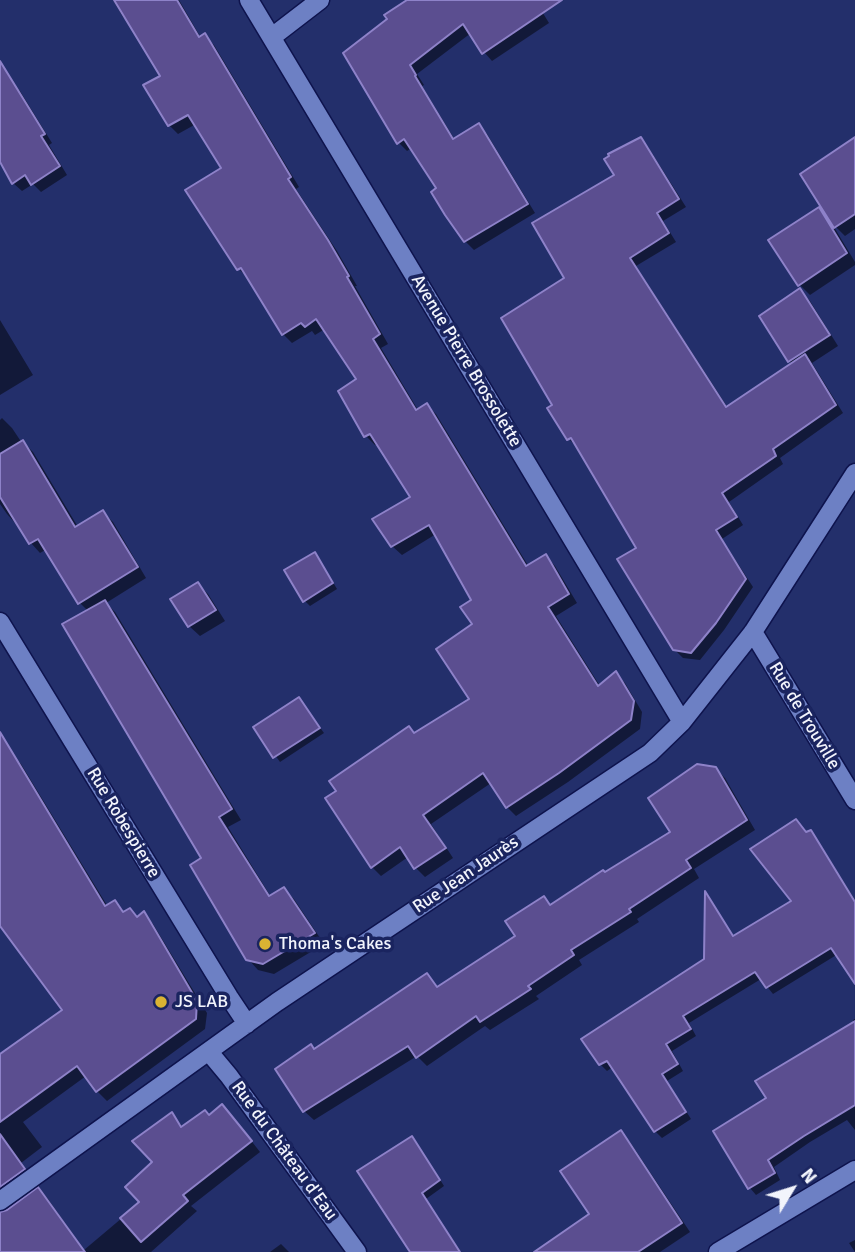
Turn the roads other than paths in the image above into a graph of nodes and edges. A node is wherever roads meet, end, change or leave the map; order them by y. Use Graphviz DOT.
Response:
graph roads {
  1 [pos="249,0"];
  2 [pos="320,0"];
  3 [pos="272,37"];
  4 [pos="855,473"];
  5 [pos="0,622"];
  6 [pos="753,632"];
  7 [pos="682,722"];
  8 [pos="855,800"];
  9 [pos="247,1024"];
  10 [pos="209,1052"];
  11 [pos="855,1170"];
  12 [pos="0,1200"];
  13 [pos="357,1252"];
  14 [pos="718,1252"];
  1 -- 3 [label="street, Avenue Pierre Brossolette"];
  2 -- 3 [label="street"];
  3 -- 7 [label="street, Avenue Pierre Brossolette"];
  4 -- 6 [label="street, Rue Jean Jaurès"];
  5 -- 9 [label="street, Rue Robespierre"];
  6 -- 7 [label="street, Rue Jean Jaurès"];
  6 -- 8 [label="street, Rue de Trouville"];
  7 -- 9 [label="street, Rue Jean Jaurès"];
  9 -- 10 [label="street, Rue Jean Jaurès"];
  10 -- 12 [label="street, Rue Jean Jaurès"];
  10 -- 13 [label="street, Rue du Château d'Eau"];
  11 -- 14 [label="street"];
}
